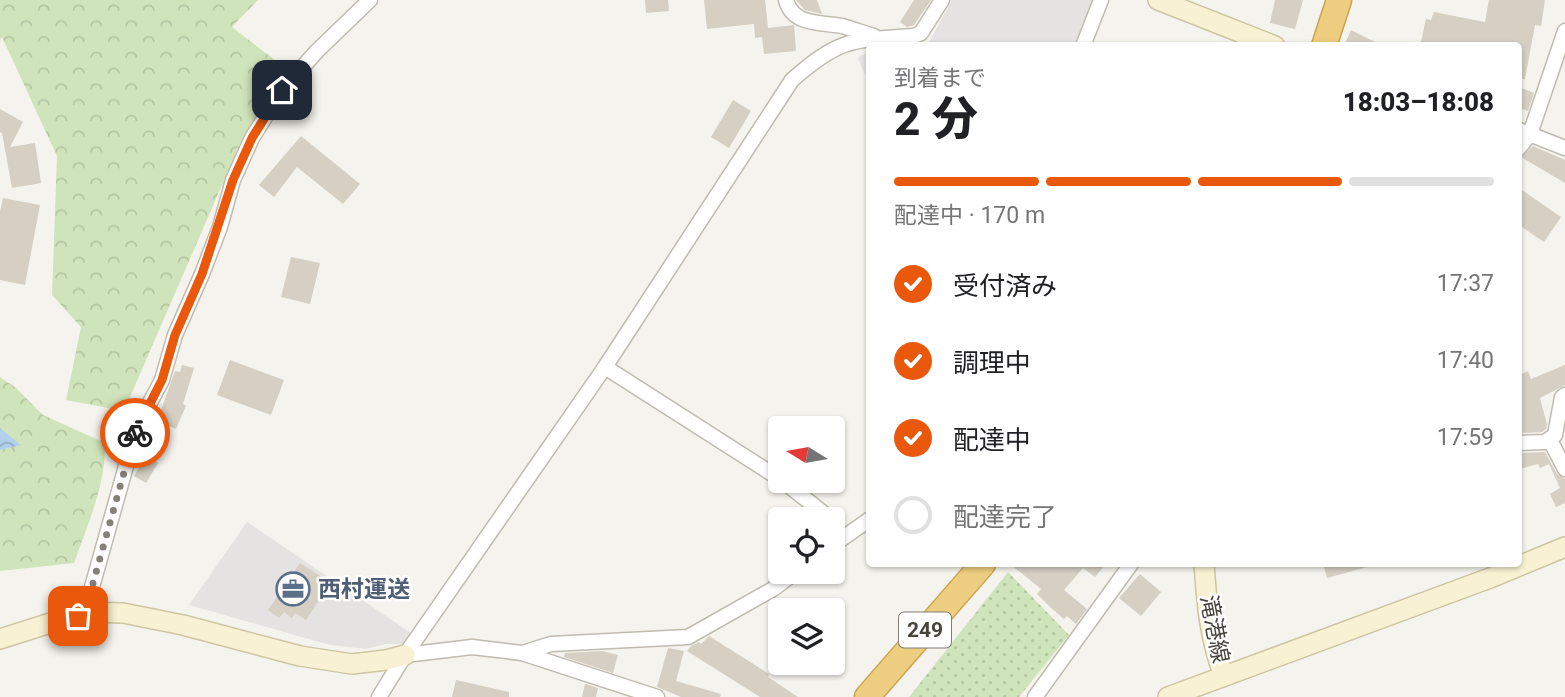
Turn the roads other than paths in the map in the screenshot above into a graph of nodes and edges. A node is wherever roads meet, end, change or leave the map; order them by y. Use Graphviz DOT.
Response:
graph roads {
  1 [pos="370,0"];
  2 [pos="786,0"];
  3 [pos="942,0"];
  4 [pos="1101,0"];
  5 [pos="1339,0"];
  6 [pos="1168,2"];
  7 [pos="1565,31"];
  8 [pos="880,38"];
  9 [pos="1085,42"];
  10 [pos="1265,42"];
  11 [pos="1325,42"];
  12 [pos="1525,132"];
  13 [pos="1565,148"];
  14 [pos="605,367"];
  15 [pos="1565,395"];
  16 [pos="1550,440"];
  17 [pos="1522,443"];
  18 [pos="1565,469"];
  19 [pos="768,471"];
  20 [pos="800,494"];
  21 [pos="816,507"];
  22 [pos="866,522"];
  23 [pos="846,536"];
  24 [pos="1565,547"];
  25 [pos="1522,565"];
  26 [pos="980,567"];
  27 [pos="1129,567"];
  28 [pos="1204,567"];
  29 [pos="1517,567"];
  30 [pos="780,584"];
  31 [pos="85,612"];
  32 [pos="0,639"];
  33 [pos="522,653"];
  34 [pos="405,655"];
  35 [pos="1224,676"];
  36 [pos="379,697"];
  37 [pos="657,697"];
  38 [pos="867,697"];
  39 [pos="1035,697"];
  40 [pos="1168,697"];
  1 -- 31 [label="street"];
  2 -- 8 [label="street"];
  3 -- 8 [label="street"];
  4 -- 9 [label="street"];
  5 -- 11 [label="highway"];
  6 -- 10 [label="street"];
  7 -- 12 [label="street"];
  8 -- 14 [label="street"];
  12 -- 13 [label="street"];
  14 -- 19 [label="street"];
  14 -- 34 [label="street"];
  15 -- 16 [label="street"];
  16 -- 17 [label="street"];
  16 -- 18 [label="street"];
  20 -- 21 [label="street"];
  22 -- 23 [label="street"];
  24 -- 25 [label="street"];
  26 -- 38 [label="highway, 249"];
  27 -- 39 [label="street"];
  28 -- 35 [label="street, 滝港線"];
  29 -- 35 [label="street"];
  30 -- 33 [label="street"];
  31 -- 32 [label="street"];
  31 -- 34 [label="street"];
  33 -- 34 [label="street"];
  33 -- 37 [label="street"];
  34 -- 36 [label="street"];
  35 -- 40 [label="street, 滝港線"];
}
